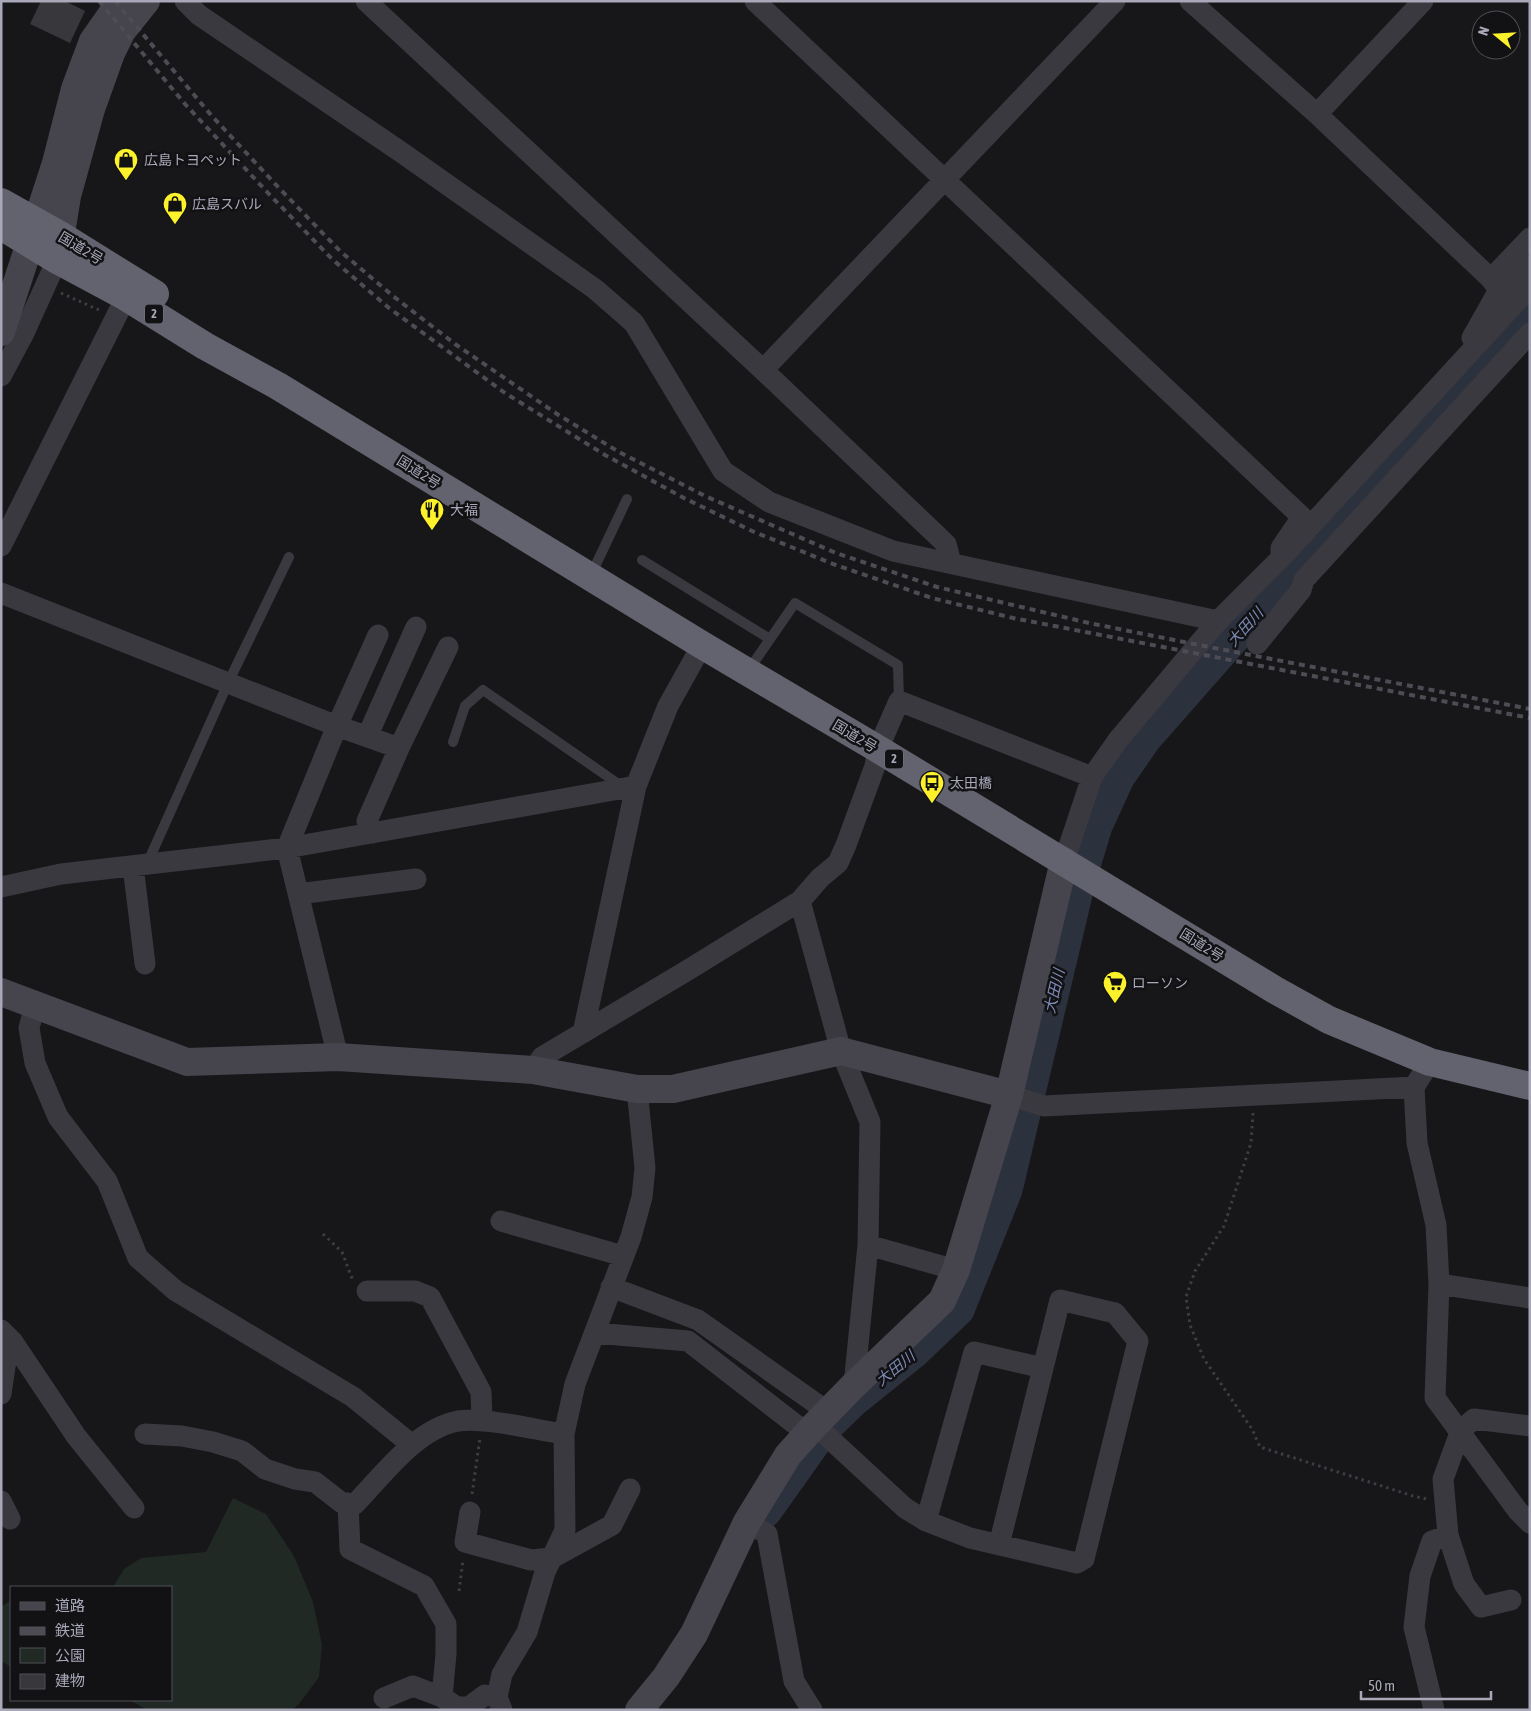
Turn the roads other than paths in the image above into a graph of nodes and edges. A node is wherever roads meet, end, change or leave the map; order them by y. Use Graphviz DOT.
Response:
graph roads {
  1 [pos="120,1"];
  2 [pos="146,1"];
  3 [pos="185,1"];
  4 [pos="366,1"];
  5 [pos="756,1"];
  6 [pos="1115,1"];
  7 [pos="1190,1"];
  8 [pos="1423,1"];
  9 [pos="1318,114"];
  10 [pos="945,179"];
  11 [pos="1,202"];
  12 [pos="1,226"];
  13 [pos="33,233"];
  14 [pos="1530,238"];
  15 [pos="58,248"];
  16 [pos="1530,266"];
  17 [pos="1495,284"];
  18 [pos="1530,287"];
  19 [pos="126,297"];
  20 [pos="1,332"];
  21 [pos="1530,333"];
  22 [pos="1465,360"];
  23 [pos="763,370"];
  24 [pos="1,376"];
  25 [pos="278,386"];
  26 [pos="627,499"];
  27 [pos="1,546"];
  28 [pos="289,557"];
  29 [pos="1281,558"];
  30 [pos="642,560"];
  31 [pos="951,563"];
  32 [pos="591,577"];
  33 [pos="1,593"];
  34 [pos="1218,621"];
  35 [pos="416,627"];
  36 [pos="378,635"];
  37 [pos="770,639"];
  38 [pos="1257,644"];
  39 [pos="702,645"];
  40 [pos="448,648"];
  41 [pos="747,672"];
  42 [pos="228,683"];
  43 [pos="899,701"];
  44 [pos="337,726"];
  45 [pos="367,736"];
  46 [pos="453,742"];
  47 [pos="399,748"];
  48 [pos="878,749"];
  49 [pos="1092,777"];
  50 [pos="636,786"];
  51 [pos="372,832"];
  52 [pos="287,848"];
  53 [pos="1064,861"];
  54 [pos="140,865"];
  55 [pos="416,878"];
  56 [pos="1,887"];
  57 [pos="298,894"];
  58 [pos="800,900"];
  59 [pos="145,964"];
  60 [pos="1,992"];
  61 [pos="34,1005"];
  62 [pos="583,1033"];
  63 [pos="841,1051"];
  64 [pos="338,1057"];
  65 [pos="1430,1062"];
  66 [pos="533,1070"];
  67 [pos="1530,1086"];
  68 [pos="1414,1087"];
  69 [pos="637,1089"];
  70 [pos="1009,1095"];
  71 [pos="501,1220"];
  72 [pos="868,1245"];
  73 [pos="623,1256"];
  74 [pos="956,1270"];
  75 [pos="1440,1284"];
  76 [pos="611,1287"];
  77 [pos="367,1291"];
  78 [pos="1530,1298"];
  79 [pos="595,1333"];
  80 [pos="7,1336"];
  81 [pos="1043,1368"];
  82 [pos="854,1385"];
  83 [pos="1,1394"];
  84 [pos="482,1421"];
  85 [pos="814,1425"];
  86 [pos="1530,1426"];
  87 [pos="1460,1430"];
  88 [pos="145,1434"];
  89 [pos="564,1434"];
  90 [pos="412,1445"];
  91 [pos="630,1490"];
  92 [pos="348,1503"];
  93 [pos="134,1508"];
  94 [pos="470,1512"];
  95 [pos="926,1521"];
  96 [pos="747,1522"];
  97 [pos="1530,1523"];
  98 [pos="1448,1535"];
  99 [pos="999,1544"];
  100 [pos="552,1558"];
  101 [pos="1511,1600"];
  102 [pos="442,1697"];
  103 [pos="384,1698"];
  104 [pos="500,1703"];
  105 [pos="639,1710"];
  106 [pos="812,1710"];
  107 [pos="1434,1710"];
  1 -- 13 [label="street"];
  2 -- 15 [label="street"];
  3 -- 31 [label="street"];
  4 -- 23 [label="street"];
  5 -- 10 [label="street"];
  6 -- 10 [label="street"];
  7 -- 9 [label="street"];
  8 -- 9 [label="street"];
  9 -- 17 [label="street"];
  10 -- 23 [label="street"];
  10 -- 29 [label="street"];
  11 -- 13 [label="highway, 国道2号 / 2"];
  12 -- 13 [label="highway, 国道2号 / 2"];
  13 -- 15 [label="highway, 国道2号 / 2"];
  13 -- 20 [label="street"];
  14 -- 17 [label="street"];
  15 -- 19 [label="highway, 国道2号 / 2"];
  15 -- 24 [label="street"];
  15 -- 25 [label="highway, 国道2号 / 2"];
  16 -- 17 [label="street"];
  17 -- 22 [label="street"];
  18 -- 22 [label="street"];
  19 -- 25 [label="highway, 国道2号 / 2"];
  19 -- 27 [label="street"];
  21 -- 38 [label="street"];
  22 -- 29 [label="street"];
  23 -- 31 [label="street"];
  25 -- 32 [label="highway, 国道2号 / 2"];
  26 -- 32 [label="lane"];
  28 -- 42 [label="lane"];
  29 -- 34 [label="street"];
  30 -- 37 [label="lane"];
  31 -- 34 [label="street"];
  32 -- 39 [label="highway, 国道2号 / 2"];
  33 -- 42 [label="street"];
  34 -- 49 [label="street"];
  35 -- 45 [label="street"];
  36 -- 44 [label="street"];
  37 -- 41 [label="lane"];
  37 -- 43 [label="lane"];
  39 -- 41 [label="highway, 国道2号 / 2"];
  39 -- 50 [label="street"];
  40 -- 47 [label="street"];
  41 -- 48 [label="highway, 国道2号 / 2"];
  42 -- 44 [label="street"];
  42 -- 54 [label="lane"];
  43 -- 48 [label="street"];
  43 -- 49 [label="street"];
  44 -- 45 [label="street"];
  44 -- 52 [label="street"];
  45 -- 47 [label="street"];
  46 -- 50 [label="lane"];
  47 -- 51 [label="street"];
  48 -- 53 [label="highway, 国道2号 / 2"];
  48 -- 58 [label="street"];
  49 -- 53 [label="street"];
  50 -- 51 [label="street"];
  50 -- 62 [label="street"];
  51 -- 52 [label="street"];
  52 -- 54 [label="street"];
  52 -- 57 [label="street"];
  53 -- 65 [label="highway, 国道2号 / 2"];
  53 -- 70 [label="street"];
  54 -- 56 [label="street"];
  54 -- 59 [label="street"];
  55 -- 57 [label="street"];
  57 -- 64 [label="street"];
  58 -- 62 [label="street"];
  58 -- 63 [label="street"];
  60 -- 61 [label="street"];
  61 -- 64 [label="street"];
  61 -- 90 [label="street"];
  62 -- 66 [label="street"];
  63 -- 69 [label="street"];
  63 -- 70 [label="street"];
  63 -- 72 [label="street"];
  64 -- 66 [label="street"];
  65 -- 67 [label="highway, 国道2号 / 2"];
  65 -- 68 [label="street"];
  66 -- 69 [label="street"];
  68 -- 70 [label="street"];
  68 -- 75 [label="street"];
  69 -- 73 [label="street"];
  70 -- 74 [label="street"];
  71 -- 73 [label="street"];
  72 -- 74 [label="street"];
  72 -- 82 [label="street"];
  73 -- 76 [label="street"];
  74 -- 82 [label="street"];
  75 -- 78 [label="street"];
  75 -- 87 [label="street"];
  76 -- 79 [label="street"];
  76 -- 85 [label="street"];
  77 -- 84 [label="street"];
  79 -- 85 [label="street"];
  79 -- 89 [label="street"];
  80 -- 83 [label="street"];
  80 -- 93 [label="street"];
  81 -- 95 [label="street"];
  81 -- 99 [label="street"];
  81 -- 99 [label="street"];
  82 -- 85 [label="street"];
  84 -- 89 [label="street"];
  84 -- 90 [label="street"];
  85 -- 95 [label="street"];
  85 -- 96 [label="street"];
  86 -- 87 [label="street"];
  87 -- 97 [label="street"];
  87 -- 98 [label="street"];
  88 -- 92 [label="street"];
  89 -- 100 [label="street"];
  90 -- 92 [label="street"];
  91 -- 100 [label="street"];
  92 -- 102 [label="street"];
  94 -- 100 [label="street"];
  95 -- 99 [label="street"];
  96 -- 105 [label="street"];
  96 -- 106 [label="street"];
  98 -- 101 [label="street"];
  98 -- 107 [label="street"];
  100 -- 104 [label="street"];
  102 -- 103 [label="street"];
  102 -- 104 [label="street"];
}
